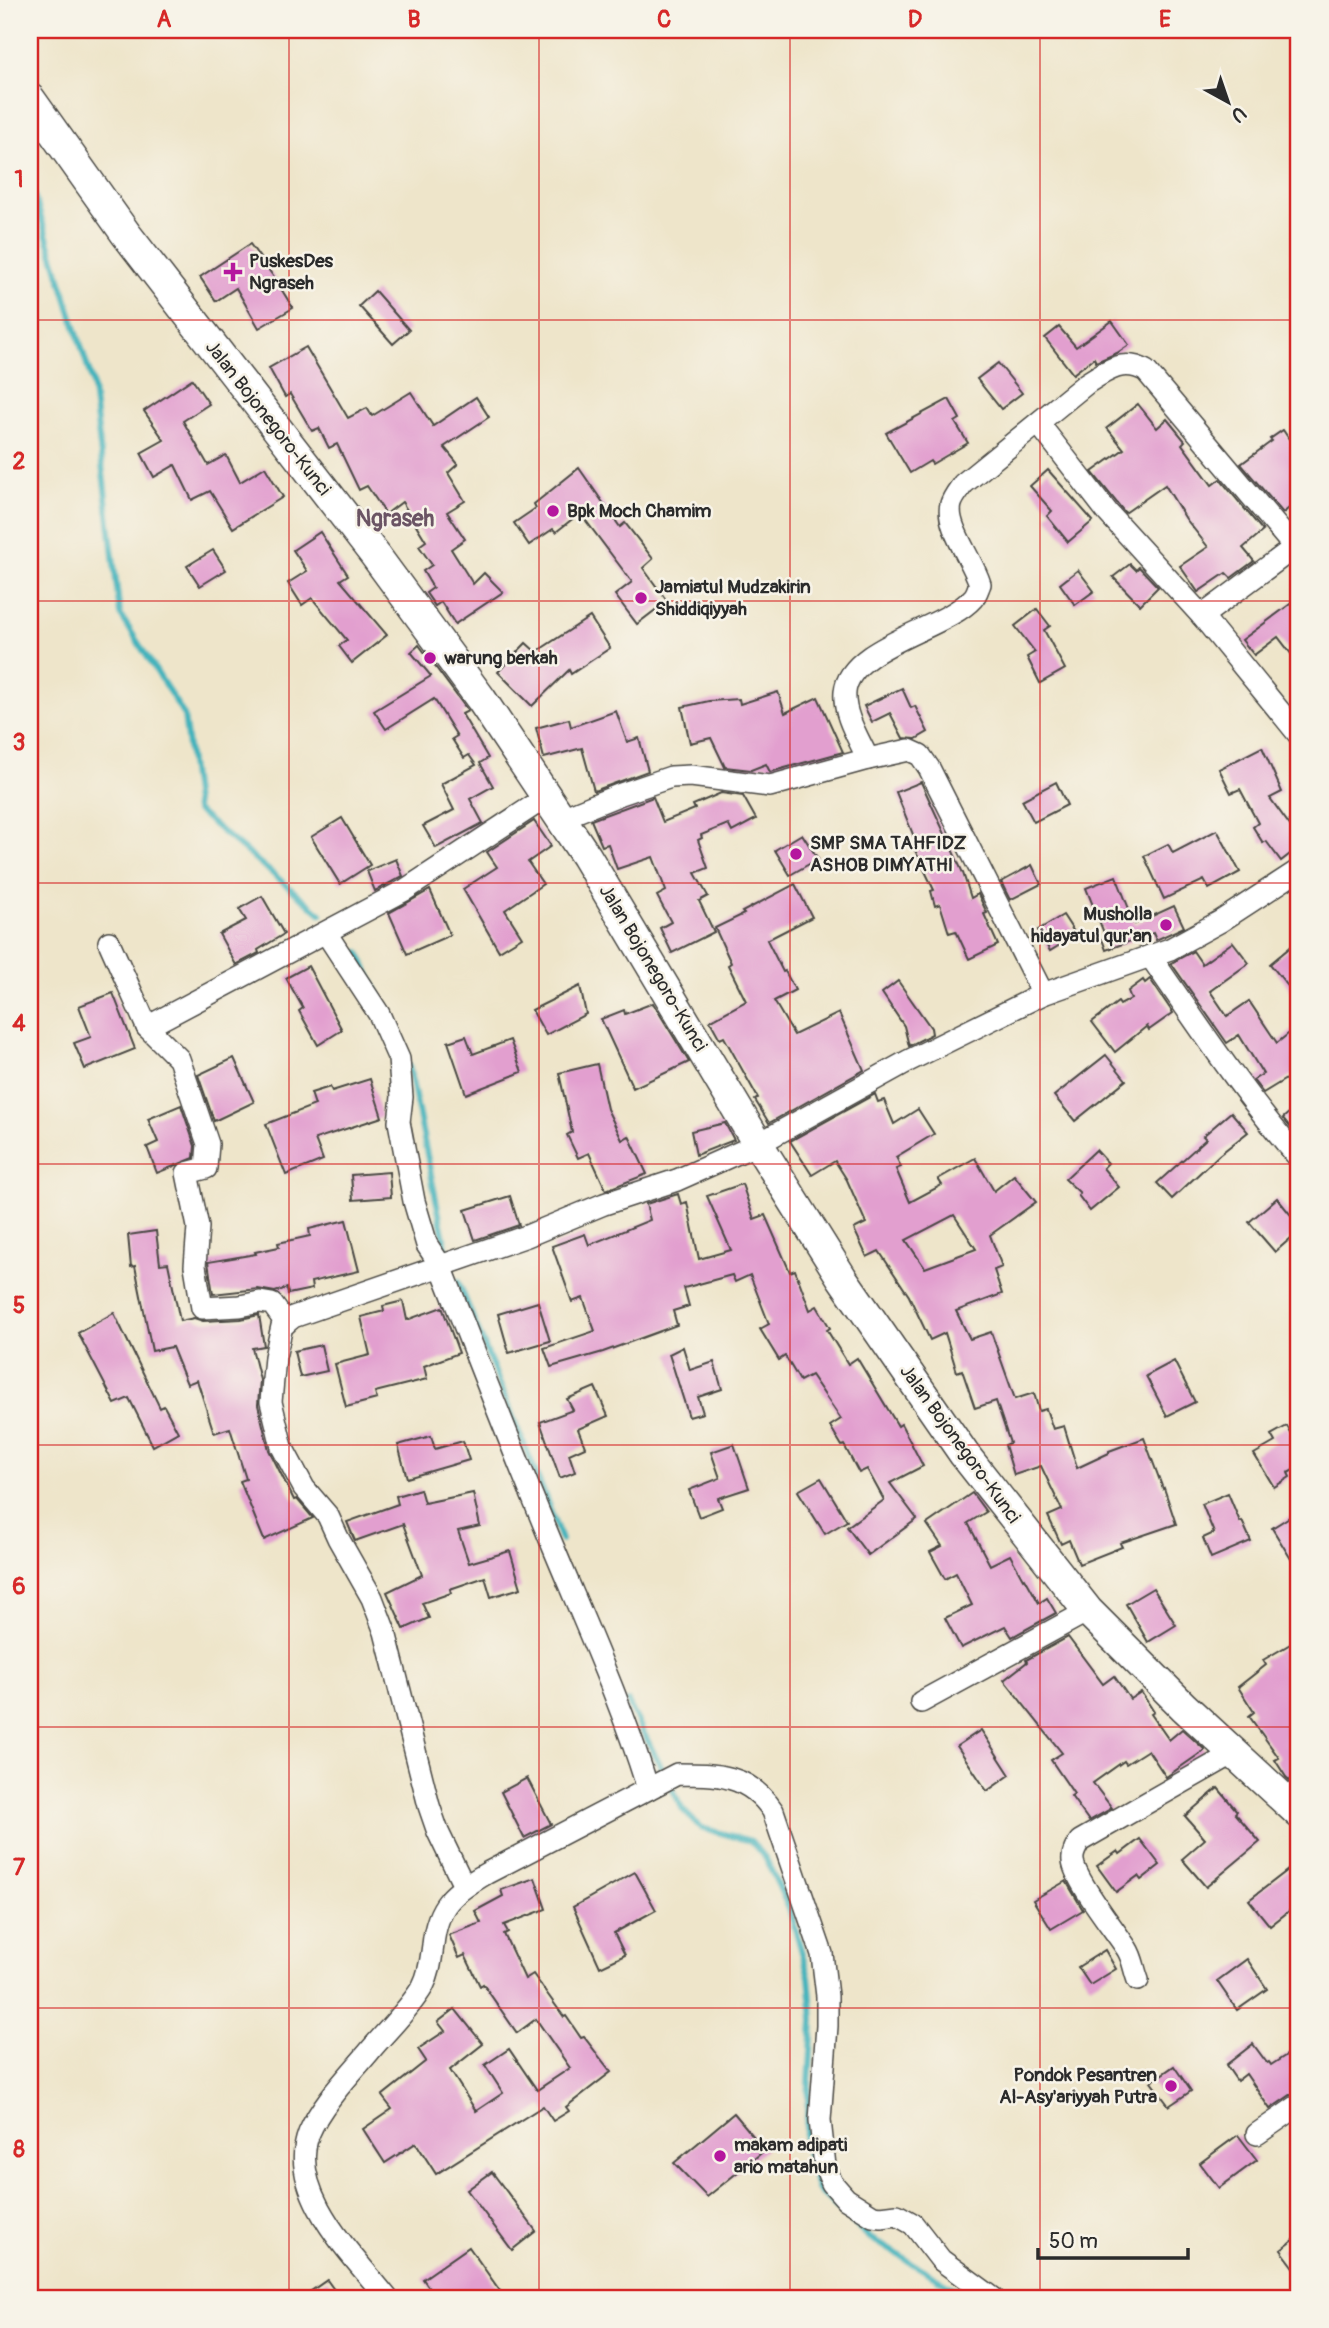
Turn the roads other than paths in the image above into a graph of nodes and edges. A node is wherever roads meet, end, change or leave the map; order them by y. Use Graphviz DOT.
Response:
graph roads {
  1 [pos="30,99"];
  2 [pos="1039,424"];
  3 [pos="1297,546"];
  4 [pos="1202,616"];
  5 [pos="1299,735"];
  6 [pos="868,758"];
  7 [pos="555,807"];
  8 [pos="1299,870"];
  9 [pos="333,929"];
  10 [pos="109,942"];
  11 [pos="1150,956"];
  12 [pos="1042,994"];
  13 [pos="147,1027"];
  14 [pos="758,1144"];
  15 [pos="1299,1158"];
  16 [pos="443,1265"];
  17 [pos="286,1323"];
  18 [pos="1088,1611"];
  19 [pos="921,1702"];
  20 [pos="1234,1753"];
  21 [pos="650,1788"];
  22 [pos="1299,1813"];
  23 [pos="464,1886"];
  24 [pos="1138,1980"];
  25 [pos="1299,2105"];
  26 [pos="1257,2134"];
  27 [pos="387,2298"];
  28 [pos="993,2298"];
  1 -- 7 [label="main road, Jalan Bojonegoro-Kunci"];
  2 -- 3 [label="street"];
  2 -- 4 [label="street"];
  2 -- 6 [label="street"];
  3 -- 4 [label="street"];
  4 -- 5 [label="street"];
  6 -- 7 [label="street"];
  6 -- 12 [label="street"];
  7 -- 9 [label="street"];
  7 -- 14 [label="main road, Jalan Bojonegoro-Kunci"];
  8 -- 11 [label="street"];
  9 -- 13 [label="street"];
  9 -- 16 [label="street"];
  10 -- 13 [label="street"];
  11 -- 12 [label="street"];
  11 -- 15 [label="street"];
  12 -- 14 [label="street"];
  13 -- 17 [label="street"];
  14 -- 16 [label="street"];
  14 -- 18 [label="main road, Jalan Bojonegoro-Kunci"];
  16 -- 17 [label="street"];
  16 -- 21 [label="street"];
  17 -- 23 [label="street"];
  18 -- 19 [label="street"];
  18 -- 20 [label="main road, Jalan Bojonegoro-Kunci"];
  20 -- 22 [label="main road, Jalan Bojonegoro-Kunci"];
  20 -- 24 [label="street"];
  21 -- 23 [label="street"];
  21 -- 28 [label="street"];
  23 -- 27 [label="street"];
  25 -- 26 [label="street"];
}
